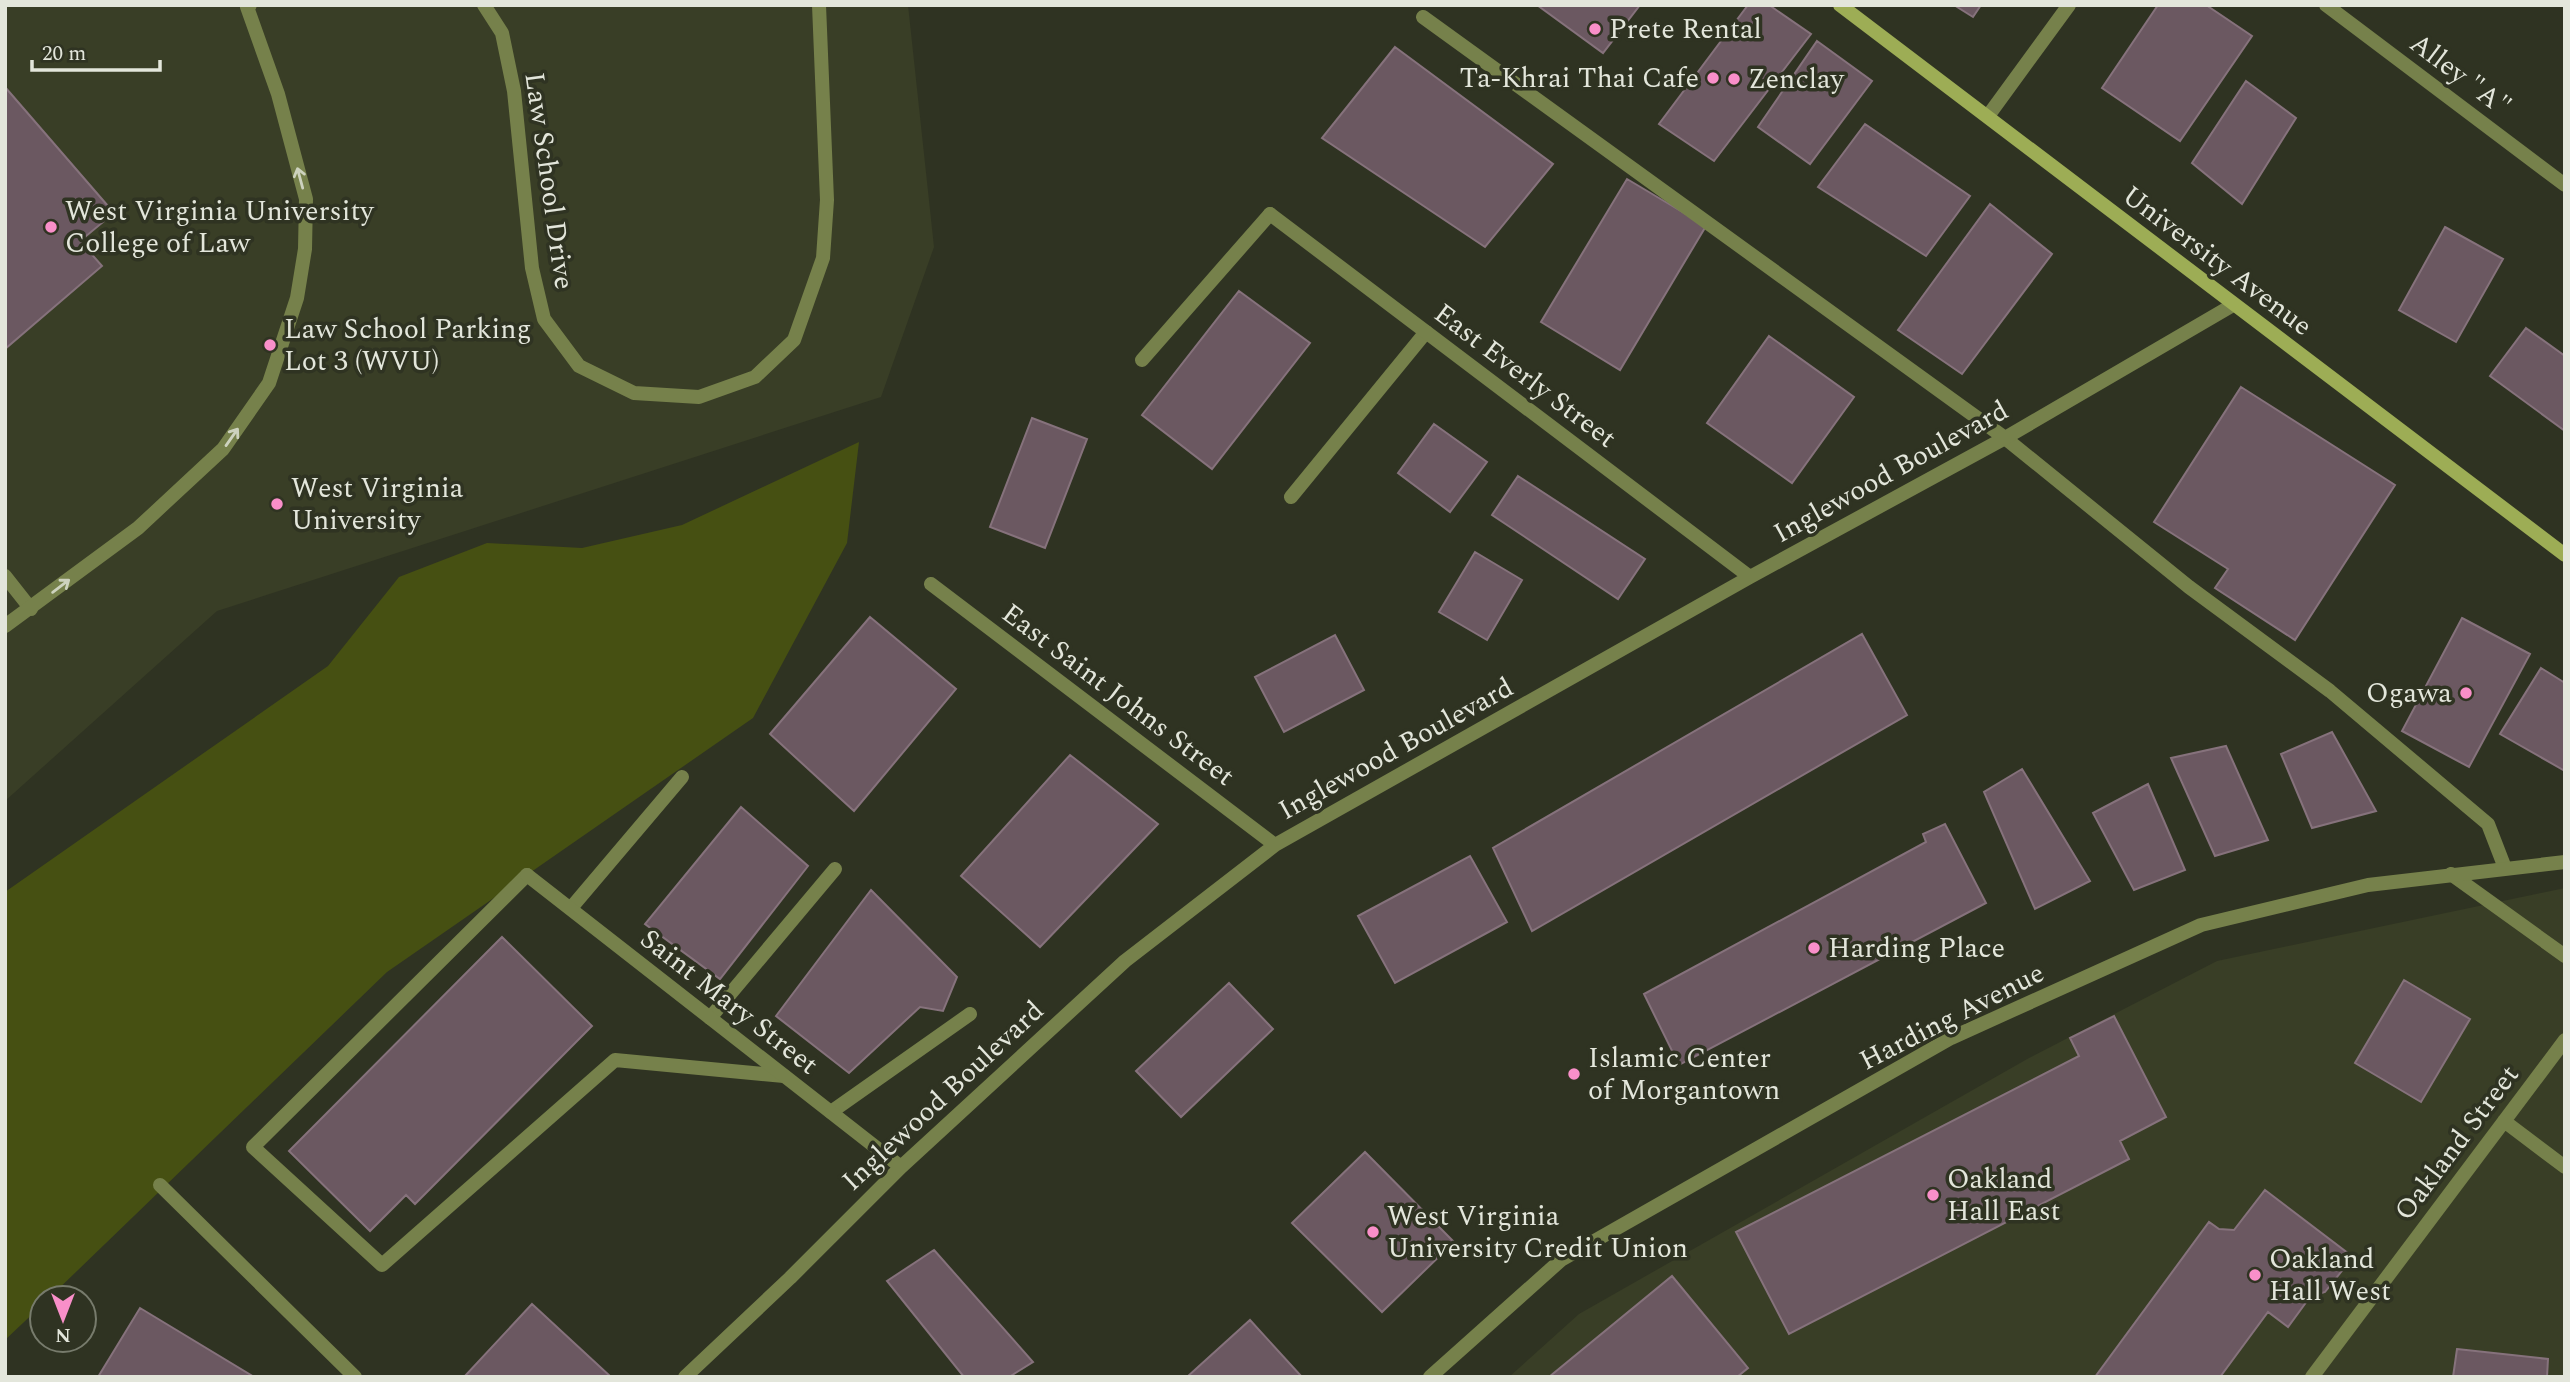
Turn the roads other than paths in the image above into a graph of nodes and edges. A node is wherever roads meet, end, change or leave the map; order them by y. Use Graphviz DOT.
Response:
graph roads {
  1 [pos="250,5"];
  2 [pos="484,5"];
  3 [pos="819,5"];
  4 [pos="1840,5"];
  5 [pos="2069,5"];
  6 [pos="2326,5"];
  7 [pos="1423,17"];
  8 [pos="1988,116"];
  9 [pos="2565,185"];
  10 [pos="2233,305"];
  11 [pos="1426,332"];
  12 [pos="1142,360"];
  13 [pos="2005,438"];
  14 [pos="1291,497"];
  15 [pos="2565,555"];
  16 [pos="5,576"];
  17 [pos="1749,577"];
  18 [pos="930,584"];
  19 [pos="31,609"];
  20 [pos="5,626"];
  21 [pos="682,777"];
  22 [pos="1275,845"];
  23 [pos="2565,862"];
  24 [pos="2505,868"];
  25 [pos="835,869"];
  26 [pos="2451,874"];
  27 [pos="571,908"];
  28 [pos="2565,956"];
  29 [pos="970,1014"];
  30 [pos="710,1018"];
  31 [pos="2565,1040"];
  32 [pos="784,1076"];
  33 [pos="831,1112"];
  34 [pos="2504,1121"];
  35 [pos="901,1167"];
  36 [pos="2565,1167"];
  37 [pos="160,1185"];
  38 [pos="355,1377"];
  39 [pos="685,1377"];
  40 [pos="1430,1377"];
  41 [pos="2312,1377"];
  19 -- 1 [label="street, one-way"];
  2 -- 3 [label="street, Law School Drive"];
  4 -- 8 [label="street, University Avenue"];
  5 -- 8 [label="street"];
  6 -- 9 [label="street, Alley \"A\""];
  7 -- 13 [label="street"];
  8 -- 10 [label="street, University Avenue"];
  10 -- 13 [label="street, Inglewood Boulevard"];
  10 -- 15 [label="street, University Avenue"];
  11 -- 12 [label="street, East Everly Street"];
  11 -- 14 [label="street"];
  11 -- 17 [label="street, East Everly Street"];
  13 -- 17 [label="street, Inglewood Boulevard"];
  13 -- 24 [label="street"];
  16 -- 19 [label="street"];
  17 -- 22 [label="street, Inglewood Boulevard"];
  18 -- 22 [label="street, East Saint Johns Street"];
  19 -- 20 [label="street"];
  21 -- 27 [label="street"];
  22 -- 35 [label="street, Inglewood Boulevard"];
  23 -- 24 [label="street, Harding Avenue"];
  24 -- 26 [label="street, Harding Avenue"];
  25 -- 30 [label="street"];
  26 -- 28 [label="street"];
  26 -- 40 [label="street, Harding Avenue"];
  27 -- 30 [label="street, Saint Mary Street"];
  27 -- 32 [label="street, Saint Mary Street"];
  29 -- 33 [label="street"];
  30 -- 32 [label="street, Saint Mary Street"];
  31 -- 34 [label="street, Oakland Street"];
  32 -- 33 [label="street, Saint Mary Street"];
  33 -- 35 [label="street, Saint Mary Street"];
  34 -- 36 [label="street"];
  34 -- 41 [label="street, Oakland Street"];
  35 -- 39 [label="street, Inglewood Boulevard"];
  37 -- 38 [label="street"];
}
